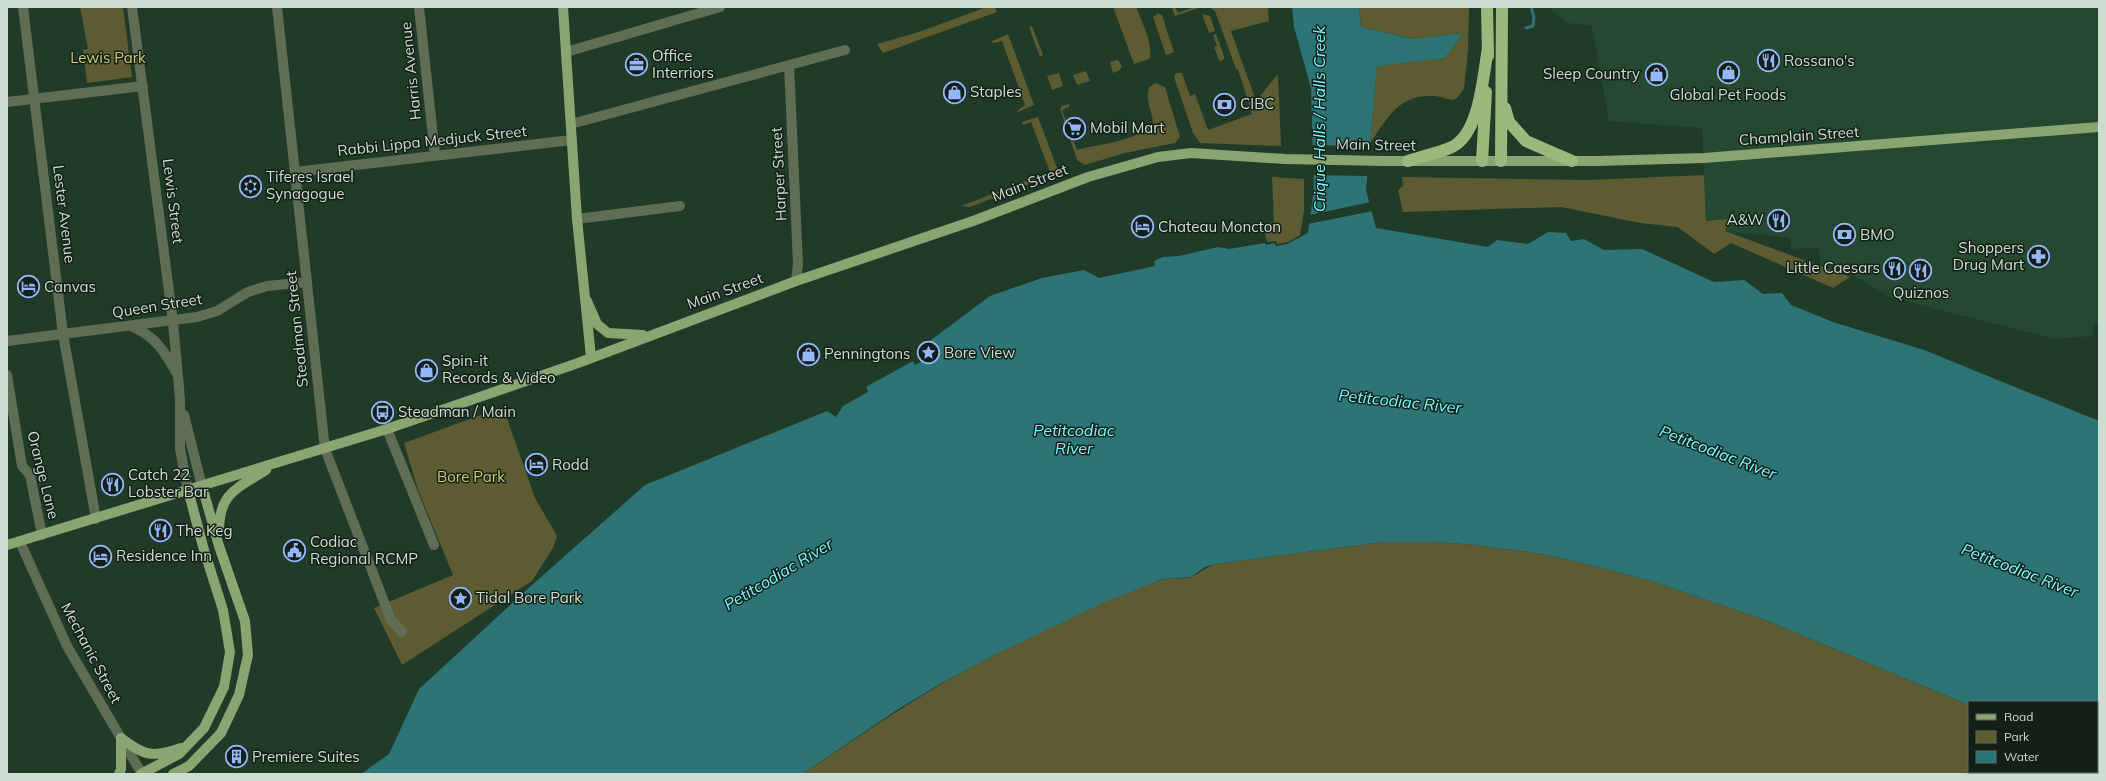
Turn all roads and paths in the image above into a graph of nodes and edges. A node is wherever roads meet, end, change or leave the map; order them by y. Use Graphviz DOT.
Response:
graph roads {
  1 [pos="23,7"];
  2 [pos="132,7"];
  3 [pos="277,7"];
  4 [pos="420,7"];
  5 [pos="563,7"];
  6 [pos="720,7"];
  7 [pos="1487,7"];
  8 [pos="1502,7"];
  9 [pos="1488,48"];
  10 [pos="845,50"];
  11 [pos="566,52"];
  12 [pos="789,65"];
  13 [pos="143,86"];
  14 [pos="1501,93"];
  15 [pos="34,98"];
  16 [pos="7,102"];
  17 [pos="571,124"];
  18 [pos="2099,127"];
  19 [pos="572,140"];
  20 [pos="436,155"];
  21 [pos="1408,160"];
  22 [pos="1482,161"];
  23 [pos="1500,161"];
  24 [pos="1572,161"];
  25 [pos="295,172"];
  26 [pos="680,206"];
  27 [pos="577,219"];
  28 [pos="796,281"];
  29 [pos="307,282"];
  30 [pos="583,292"];
  31 [pos="173,322"];
  32 [pos="131,326"];
  33 [pos="63,334"];
  34 [pos="648,335"];
  35 [pos="7,341"];
  36 [pos="591,357"];
  37 [pos="7,375"];
  38 [pos="178,375"];
  39 [pos="180,399"];
  40 [pos="387,429"];
  41 [pos="325,449"];
  42 [pos="278,463"];
  43 [pos="202,486"];
  44 [pos="188,490"];
  45 [pos="96,519"];
  46 [pos="42,535"];
  47 [pos="20,542"];
  48 [pos="7,545"];
  49 [pos="434,545"];
  50 [pos="220,546"];
  51 [pos="402,632"];
  52 [pos="121,738"];
  53 [pos="189,745"];
  54 [pos="119,774"];
  55 [pos="142,774"];
  56 [pos="173,774"];
  1 -- 15 [label="street, Lester Avenue"];
  2 -- 13 [label="street, Lewis Street"];
  3 -- 25 [label="street, Steadman Street"];
  4 -- 20 [label="street, Harris Avenue"];
  5 -- 11 [label="main road"];
  6 -- 11 [label="street"];
  7 -- 9 [label="highway"];
  8 -- 14 [label="highway"];
  9 -- 21 [label="highway"];
  9 -- 22 [label="highway"];
  10 -- 12 [label="street"];
  11 -- 17 [label="main road"];
  12 -- 17 [label="street"];
  12 -- 28 [label="street, Harper Street"];
  13 -- 15 [label="street"];
  13 -- 31 [label="street, Lewis Street"];
  14 -- 23 [label="highway"];
  14 -- 24 [label="highway"];
  15 -- 16 [label="street"];
  15 -- 33 [label="street, Lester Avenue"];
  17 -- 19 [label="main road"];
  18 -- 24 [label="main road, Champlain Street"];
  19 -- 20 [label="street, Rabbi Lippa Medjuck Street"];
  19 -- 27 [label="main road"];
  20 -- 25 [label="street, Rabbi Lippa Medjuck Street"];
  21 -- 22 [label="main road, Main Street"];
  21 -- 28 [label="main road, Main Street"];
  22 -- 23 [label="main road, Main Street"];
  23 -- 24 [label="main road, Champlain Street"];
  25 -- 29 [label="street, Steadman Street"];
  26 -- 27 [label="street"];
  27 -- 30 [label="main road"];
  28 -- 34 [label="main road, Main Street"];
  29 -- 31 [label="street, Queen Street"];
  29 -- 41 [label="street, Steadman Street"];
  30 -- 34 [label="main road"];
  30 -- 36 [label="main road"];
  31 -- 32 [label="street, Queen Street"];
  31 -- 38 [label="street, Lewis Street"];
  32 -- 33 [label="street, Queen Street"];
  32 -- 38 [label="street"];
  33 -- 35 [label="street, Queen Street"];
  33 -- 45 [label="street, Lester Avenue"];
  34 -- 36 [label="main road, Main Street"];
  36 -- 40 [label="main road, Main Street"];
  37 -- 46 [label="street, Orange Lane"];
  38 -- 39 [label="street, Lewis Street"];
  39 -- 43 [label="street, Lewis Street"];
  39 -- 44 [label="street, Lewis Street"];
  40 -- 41 [label="main road, Main Street"];
  40 -- 49 [label="street"];
  41 -- 42 [label="main road, Main Street"];
  41 -- 51 [label="street, Steadman Street"];
  42 -- 43 [label="main road, Main Street"];
  42 -- 50 [label="main road"];
  43 -- 44 [label="main road, Main Street"];
  43 -- 50 [label="main road"];
  44 -- 45 [label="main road, Main Street"];
  44 -- 53 [label="main road"];
  45 -- 46 [label="main road, Main Street"];
  46 -- 47 [label="main road, Main Street"];
  47 -- 48 [label="main road, Main Street"];
  47 -- 52 [label="street, Mechanic Street"];
  50 -- 56 [label="main road"];
  52 -- 53 [label="main road"];
  52 -- 54 [label="main road"];
  52 -- 55 [label="street, Mechanic Street"];
  53 -- 55 [label="main road"];
}
